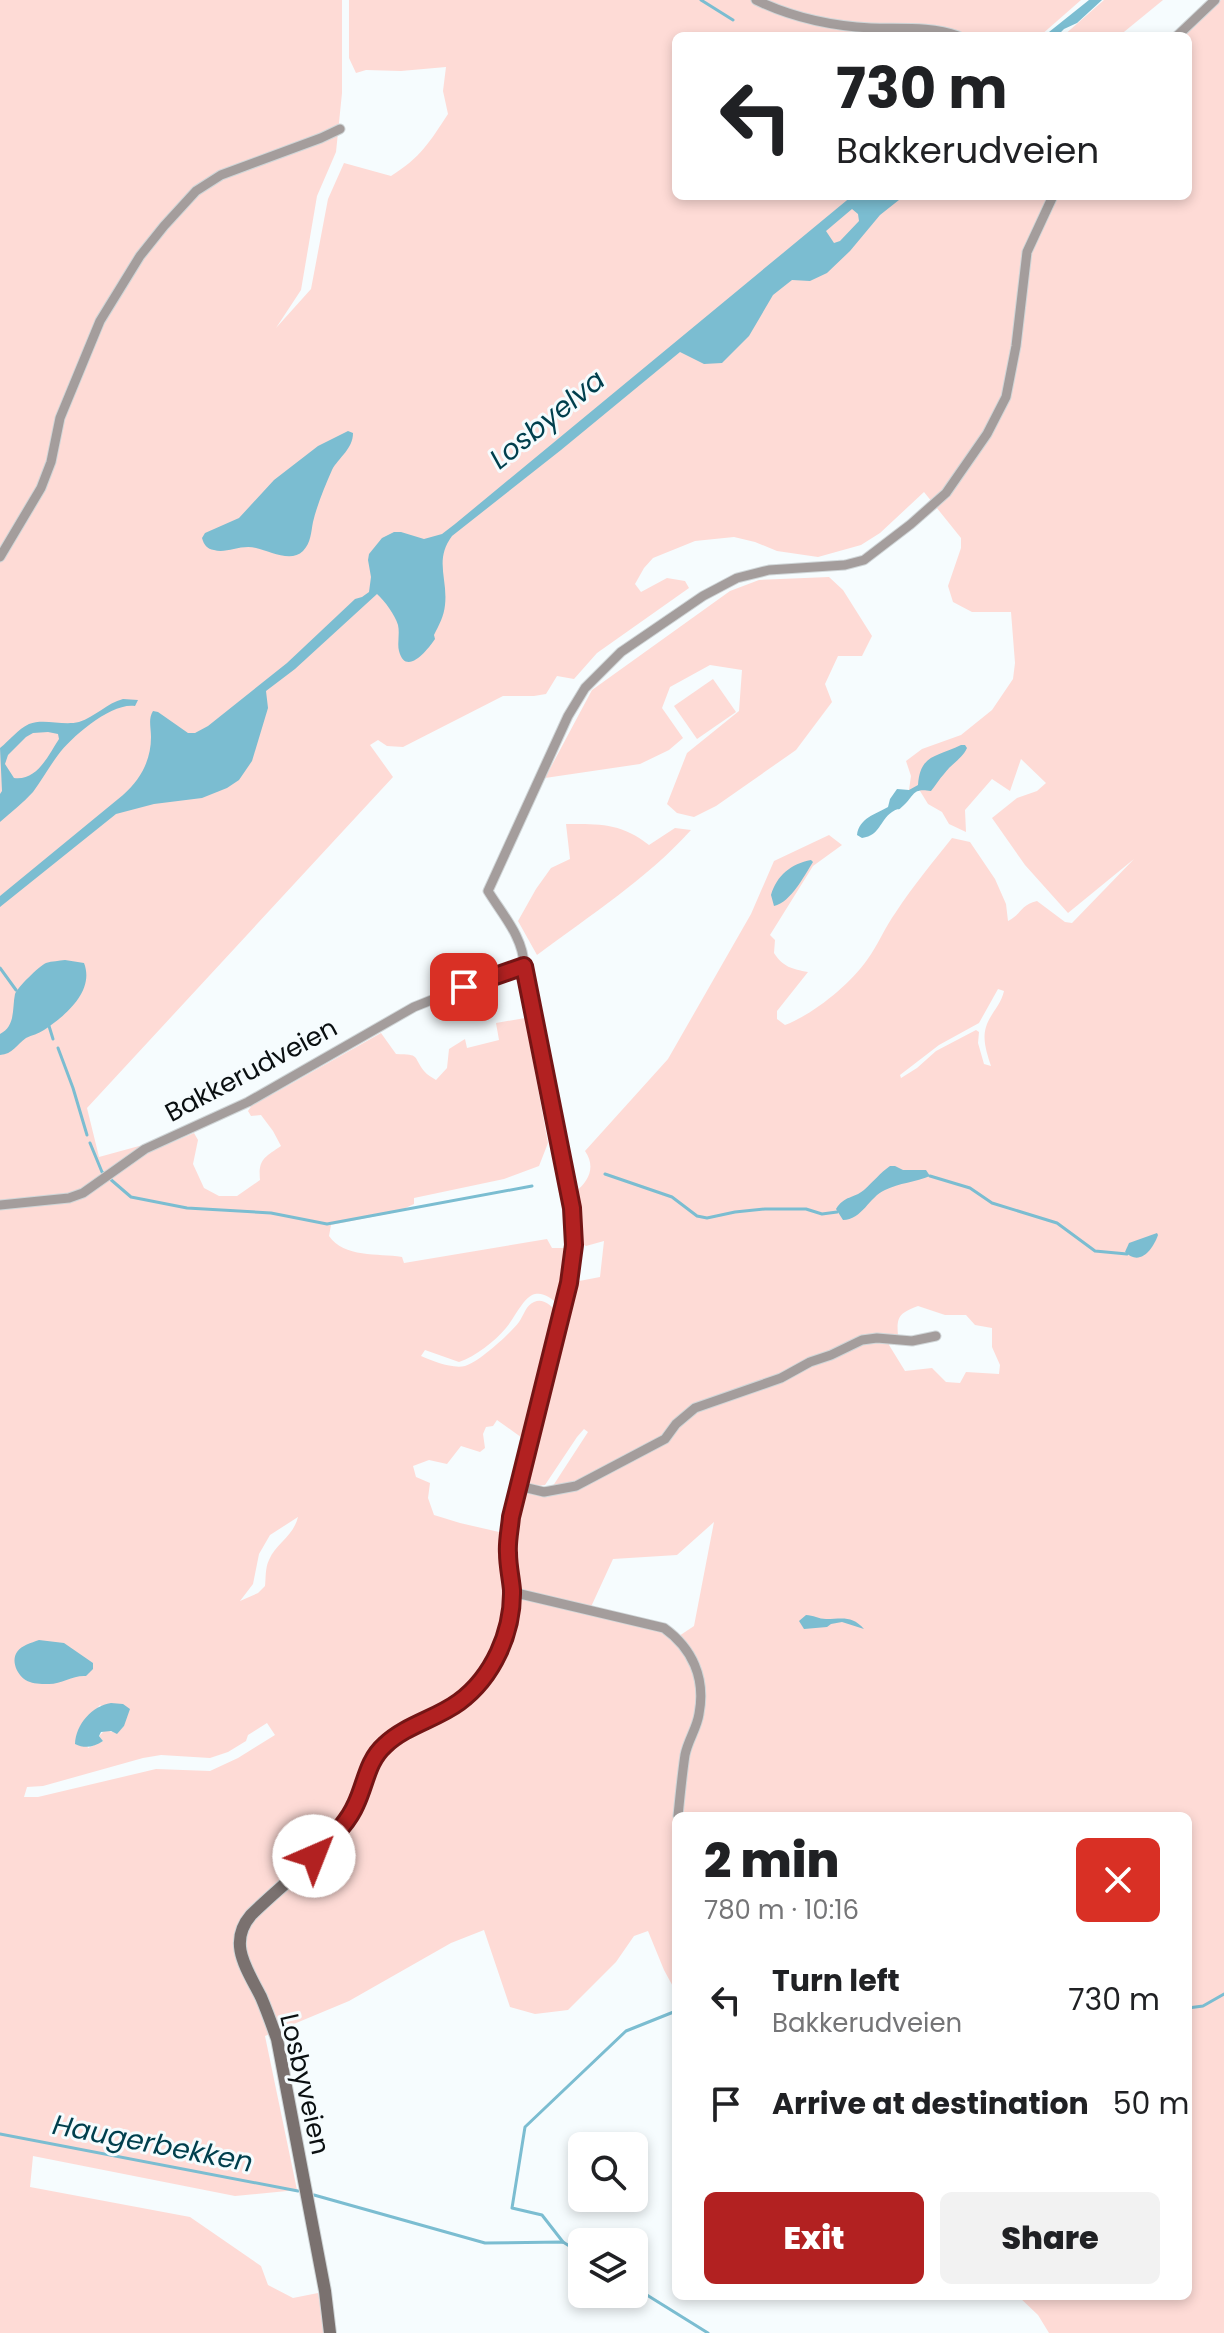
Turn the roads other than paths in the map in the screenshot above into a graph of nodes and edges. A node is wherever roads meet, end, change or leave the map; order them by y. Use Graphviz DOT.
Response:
graph roads {
  1 [pos="756,0"];
  2 [pos="1215,0"];
  3 [pos="943,32"];
  4 [pos="1181,32"];
  5 [pos="340,129"];
  6 [pos="1051,200"];
  7 [pos="0,557"];
  8 [pos="524,966"];
  9 [pos="0,1205"];
  10 [pos="936,1336"];
  11 [pos="519,1486"];
  12 [pos="512,1592"];
  13 [pos="678,1812"];
  14 [pos="330,2333"];
  1 -- 3 [label="street"];
  2 -- 4 [label="street"];
  5 -- 7 [label="street"];
  6 -- 8 [label="street"];
  8 -- 9 [label="street, Bakkerudveien"];
  8 -- 11 [label="main road, Losbyveien"];
  10 -- 11 [label="street"];
  11 -- 12 [label="main road, Losbyveien"];
  12 -- 13 [label="street"];
  12 -- 14 [label="main road, Losbyveien"];
}
